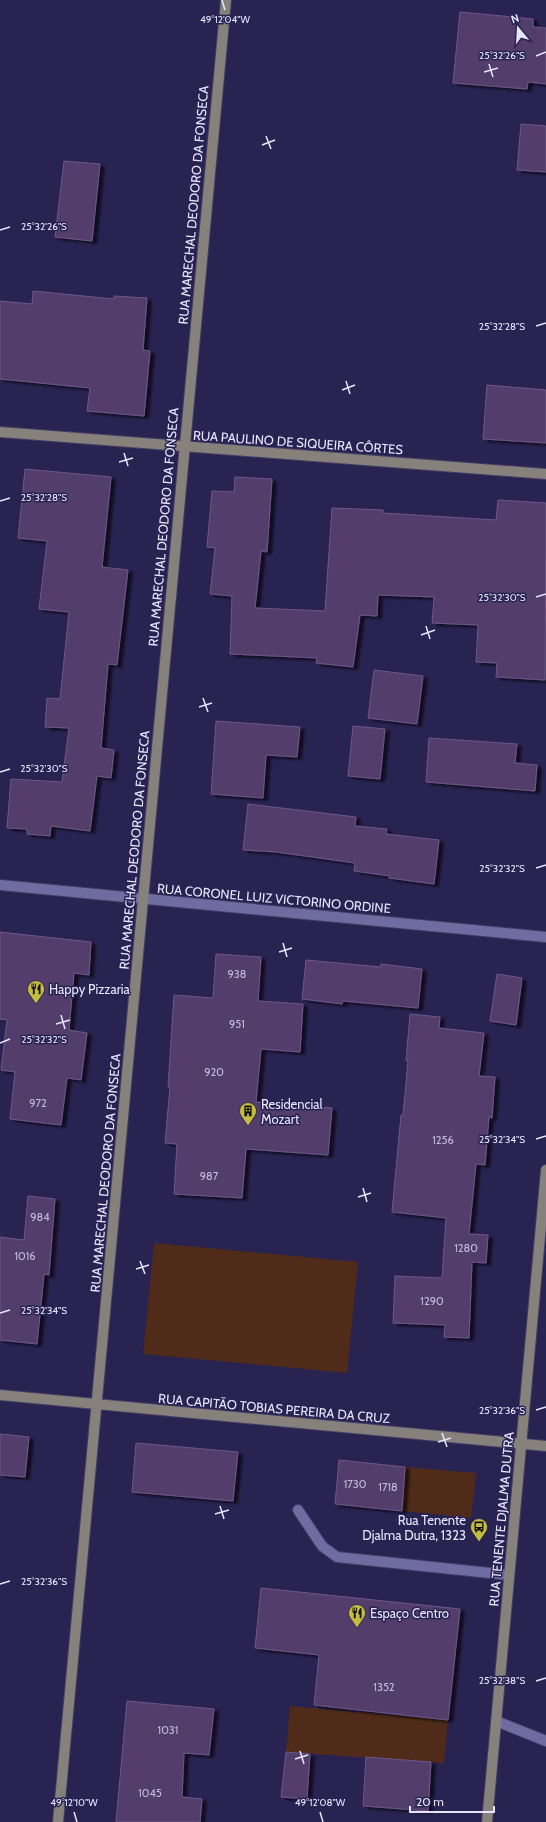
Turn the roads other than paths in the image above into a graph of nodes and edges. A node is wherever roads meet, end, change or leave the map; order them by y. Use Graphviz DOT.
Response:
graph roads {
  1 [pos="226,0"];
  2 [pos="0,432"];
  3 [pos="184,446"];
  4 [pos="546,474"];
  5 [pos="0,885"];
  6 [pos="143,898"];
  7 [pos="546,937"];
  8 [pos="546,1170"];
  9 [pos="0,1395"];
  10 [pos="96,1404"];
  11 [pos="521,1444"];
  12 [pos="546,1446"];
  13 [pos="298,1510"];
  14 [pos="510,1575"];
  15 [pos="496,1721"];
  16 [pos="546,1741"];
  17 [pos="58,1822"];
  18 [pos="487,1822"];
  1 -- 3 [label="street, RUA MARECHAL DEODORO DA FONSECA"];
  2 -- 3 [label="street, RUA PAULINO DE SIQUEIRA CÔRTES"];
  3 -- 4 [label="street, RUA PAULINO DE SIQUEIRA CÔRTES"];
  3 -- 6 [label="street, RUA MARECHAL DEODORO DA FONSECA"];
  5 -- 6 [label="street, RUA CORONEL LUIZ VICTORINO ORDINE"];
  6 -- 7 [label="street, RUA CORONEL LUIZ VICTORINO ORDINE"];
  6 -- 10 [label="street, RUA MARECHAL DEODORO DA FONSECA"];
  8 -- 11 [label="street, RUA TENENTE DJALMA DUTRA"];
  9 -- 10 [label="street, RUA CAPITÃO TOBIAS PEREIRA DA CRUZ"];
  10 -- 11 [label="street, RUA CAPITÃO TOBIAS PEREIRA DA CRUZ"];
  10 -- 17 [label="street, RUA MARECHAL DEODORO DA FONSECA"];
  11 -- 12 [label="street, RUA CAPITÃO TOBIAS PEREIRA DA CRUZ"];
  11 -- 14 [label="street, RUA TENENTE DJALMA DUTRA"];
  13 -- 14 [label="street"];
  14 -- 15 [label="street, RUA TENENTE DJALMA DUTRA"];
  15 -- 16 [label="street"];
  15 -- 18 [label="street, RUA TENENTE DJALMA DUTRA"];
}
